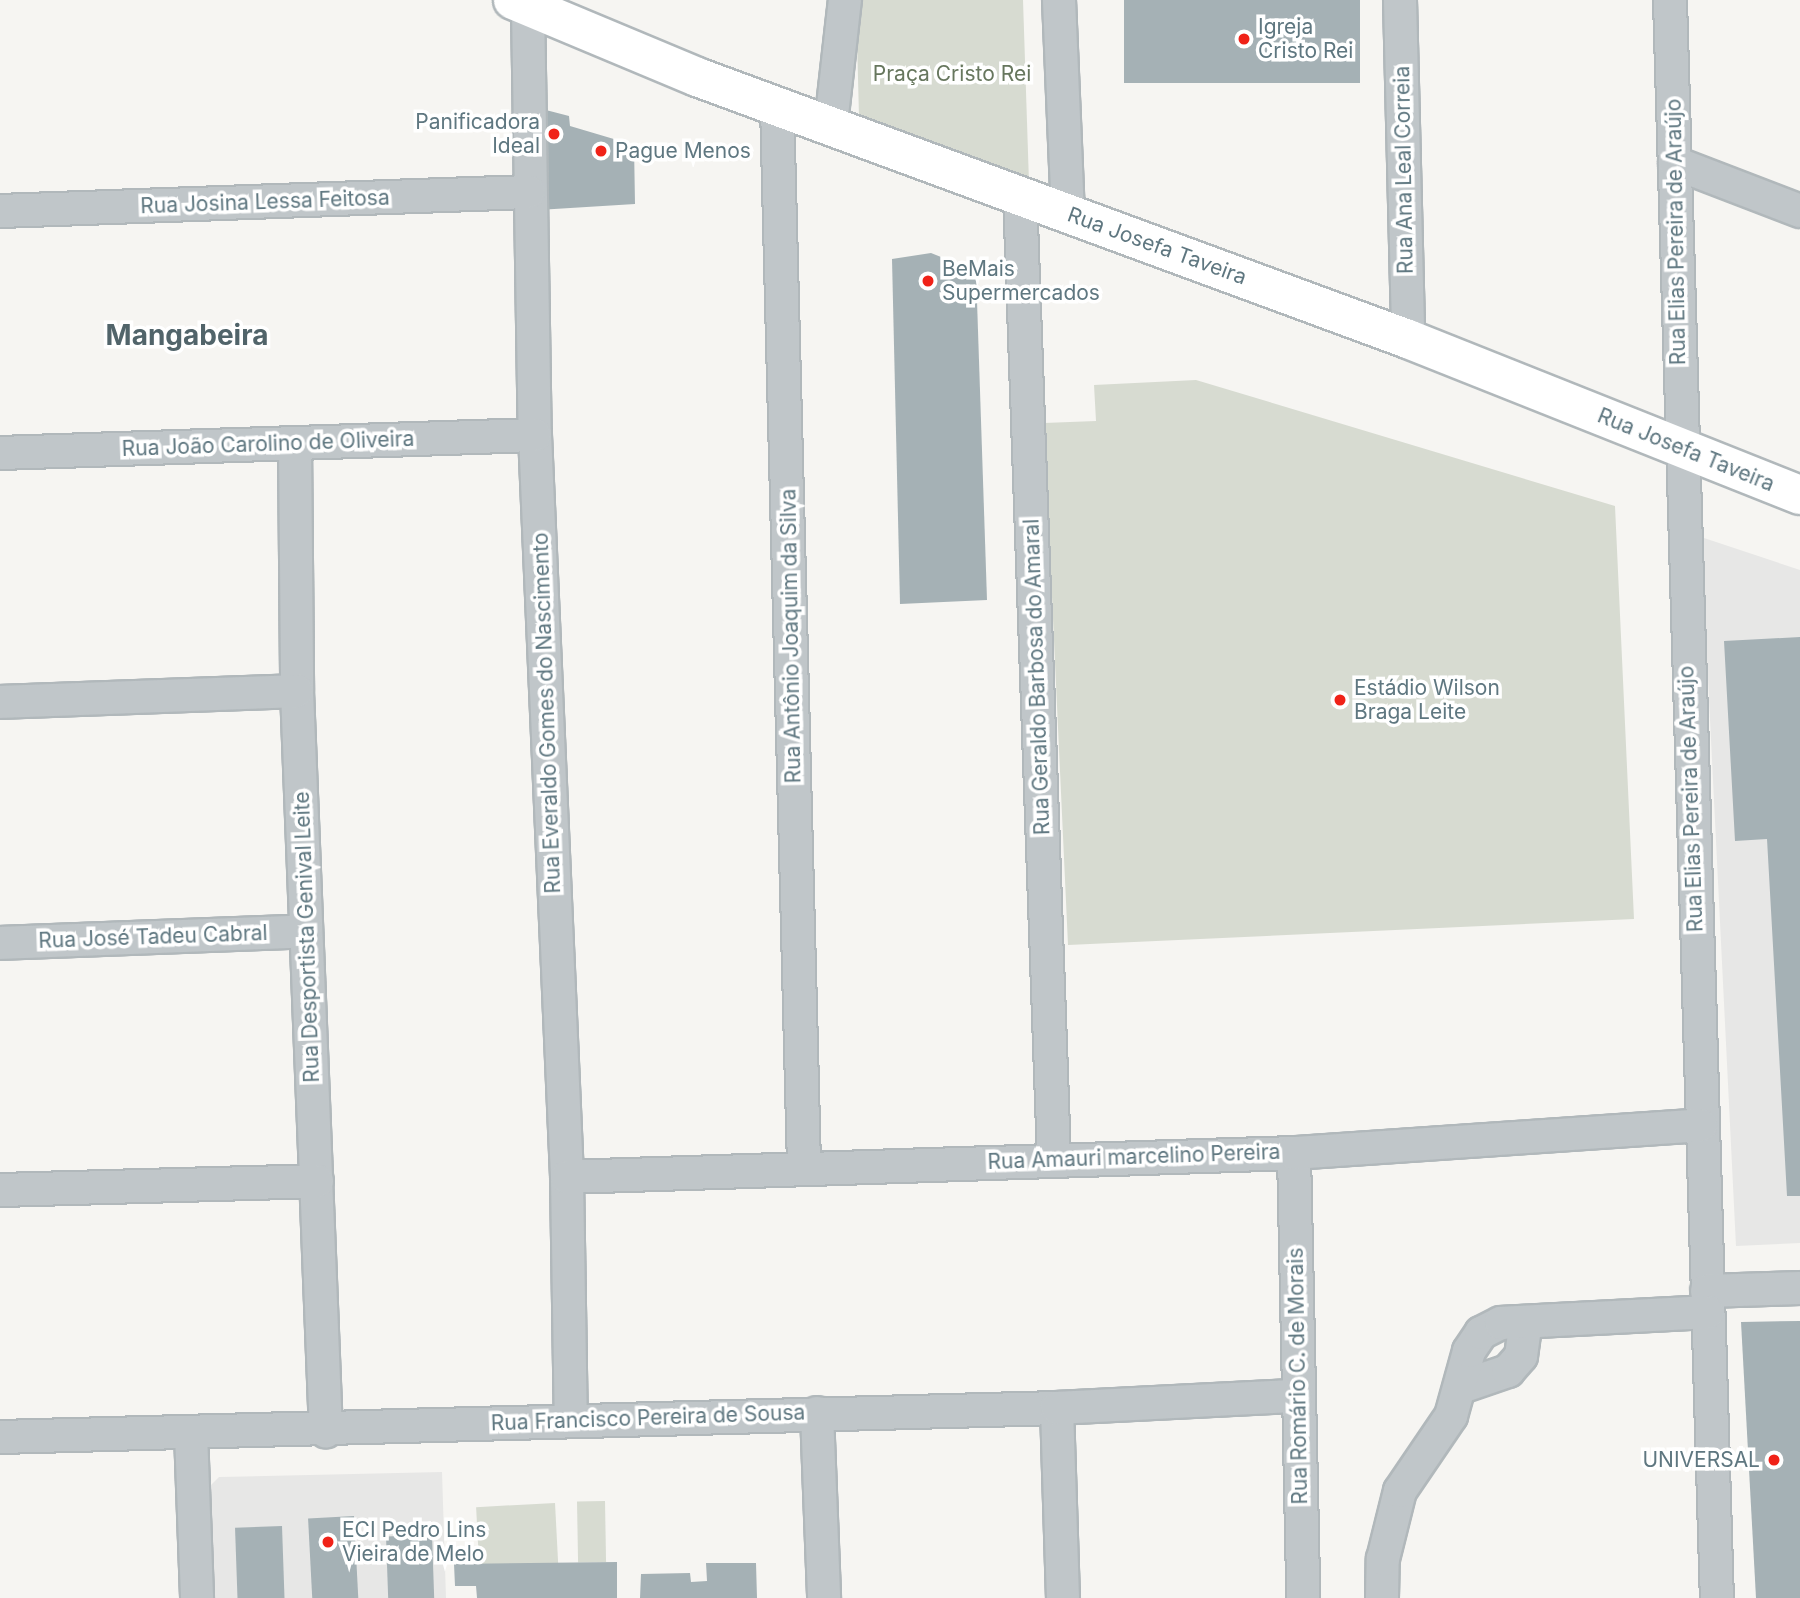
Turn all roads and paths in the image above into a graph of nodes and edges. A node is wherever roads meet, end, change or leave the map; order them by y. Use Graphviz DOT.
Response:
graph roads {
  1 [pos="845,0"];
  2 [pos="1059,0"];
  3 [pos="1400,0"];
  4 [pos="1670,0"];
  5 [pos="521,3"];
  6 [pos="777,106"];
  7 [pos="831,124"];
  8 [pos="1675,163"];
  9 [pos="529,192"];
  10 [pos="1020,194"];
  11 [pos="1800,211"];
  12 [pos="0,212"];
  13 [pos="1068,212"];
  14 [pos="1408,339"];
  15 [pos="536,435"];
  16 [pos="295,444"];
  17 [pos="1682,449"];
  18 [pos="0,453"];
  19 [pos="1800,495"];
  20 [pos="297,691"];
  21 [pos="0,702"];
  22 [pos="306,931"];
  23 [pos="0,943"];
  24 [pos="1701,1125"];
  25 [pos="1294,1153"];
  26 [pos="1054,1159"];
  27 [pos="804,1167"];
  28 [pos="567,1177"];
  29 [pos="317,1181"];
  30 [pos="0,1190"];
  31 [pos="1800,1288"];
  32 [pos="1707,1301"];
  33 [pos="1526,1321"];
  34 [pos="1461,1387"];
  35 [pos="1296,1396"];
  36 [pos="1057,1408"];
  37 [pos="817,1412"];
  38 [pos="571,1419"];
  39 [pos="326,1431"];
  40 [pos="191,1433"];
  41 [pos="0,1437"];
  42 [pos="197,1598"];
  43 [pos="824,1598"];
  44 [pos="1063,1598"];
  45 [pos="1303,1598"];
  46 [pos="1382,1598"];
  47 [pos="1717,1598"];
  1 -- 7 [label="street"];
  2 -- 13 [label="street"];
  3 -- 14 [label="street, Rua Ana Leal Correia"];
  4 -- 8 [label="street, Rua Elias Pereira de Araújo"];
  5 -- 6 [label="main road, Rua Josefa Taveira"];
  5 -- 9 [label="street, Rua Everaldo Gomes do Nascimento"];
  6 -- 7 [label="main road, Rua Josefa Taveira"];
  6 -- 27 [label="street, Rua Antônio Joaquim da Silva"];
  7 -- 10 [label="main road, Rua Josefa Taveira"];
  8 -- 11 [label="street"];
  8 -- 17 [label="street, Rua Elias Pereira de Araújo"];
  9 -- 12 [label="street, Rua Josina Lessa Feitosa"];
  9 -- 15 [label="street, Rua Everaldo Gomes do Nascimento"];
  10 -- 13 [label="main road, Rua Josefa Taveira"];
  10 -- 26 [label="street, Rua Geraldo Barbosa do Amaral"];
  13 -- 14 [label="main road, Rua Josefa Taveira"];
  14 -- 17 [label="main road, Rua Josefa Taveira"];
  15 -- 16 [label="street, Rua João Carolino de Oliveira"];
  15 -- 28 [label="street, Rua Everaldo Gomes do Nascimento"];
  16 -- 18 [label="street, Rua João Carolino de Oliveira"];
  16 -- 20 [label="street, Rua Desportista Genival Leite"];
  17 -- 19 [label="main road, Rua Josefa Taveira"];
  17 -- 24 [label="street, Rua Elias Pereira de Araújo"];
  20 -- 21 [label="street"];
  20 -- 22 [label="street, Rua Desportista Genival Leite"];
  22 -- 23 [label="street, Rua José Tadeu Cabral"];
  22 -- 29 [label="street, Rua Desportista Genival Leite"];
  24 -- 25 [label="street, Rua Amauri marcelino Pereira"];
  24 -- 32 [label="street, Rua Elias Pereira de Araújo"];
  25 -- 26 [label="street, Rua Amauri marcelino Pereira"];
  25 -- 35 [label="street, Rua Romário C. de Morais"];
  26 -- 27 [label="street, Rua Amauri marcelino Pereira"];
  27 -- 28 [label="street, Rua Amauri marcelino Pereira"];
  28 -- 38 [label="street, Rua Everaldo Gomes do Nascimento"];
  29 -- 30 [label="street"];
  29 -- 39 [label="street, Rua Desportista Genival Leite"];
  31 -- 32 [label="street"];
  32 -- 33 [label="street"];
  32 -- 47 [label="street, Rua Elias Pereira de Araújo"];
  33 -- 34 [label="street"];
  33 -- 34 [label="street"];
  34 -- 46 [label="street"];
  35 -- 36 [label="street, Rua Francisco Pereira de Sousa"];
  35 -- 45 [label="street, Rua Romário C. de Morais"];
  36 -- 37 [label="street, Rua Francisco Pereira de Sousa"];
  36 -- 44 [label="street"];
  37 -- 38 [label="street, Rua Francisco Pereira de Sousa"];
  37 -- 43 [label="street"];
  38 -- 39 [label="street, Rua Francisco Pereira de Sousa"];
  39 -- 40 [label="street, Rua Francisco Pereira de Sousa"];
  40 -- 41 [label="street, Rua Francisco Pereira de Sousa"];
  40 -- 42 [label="street"];
}
